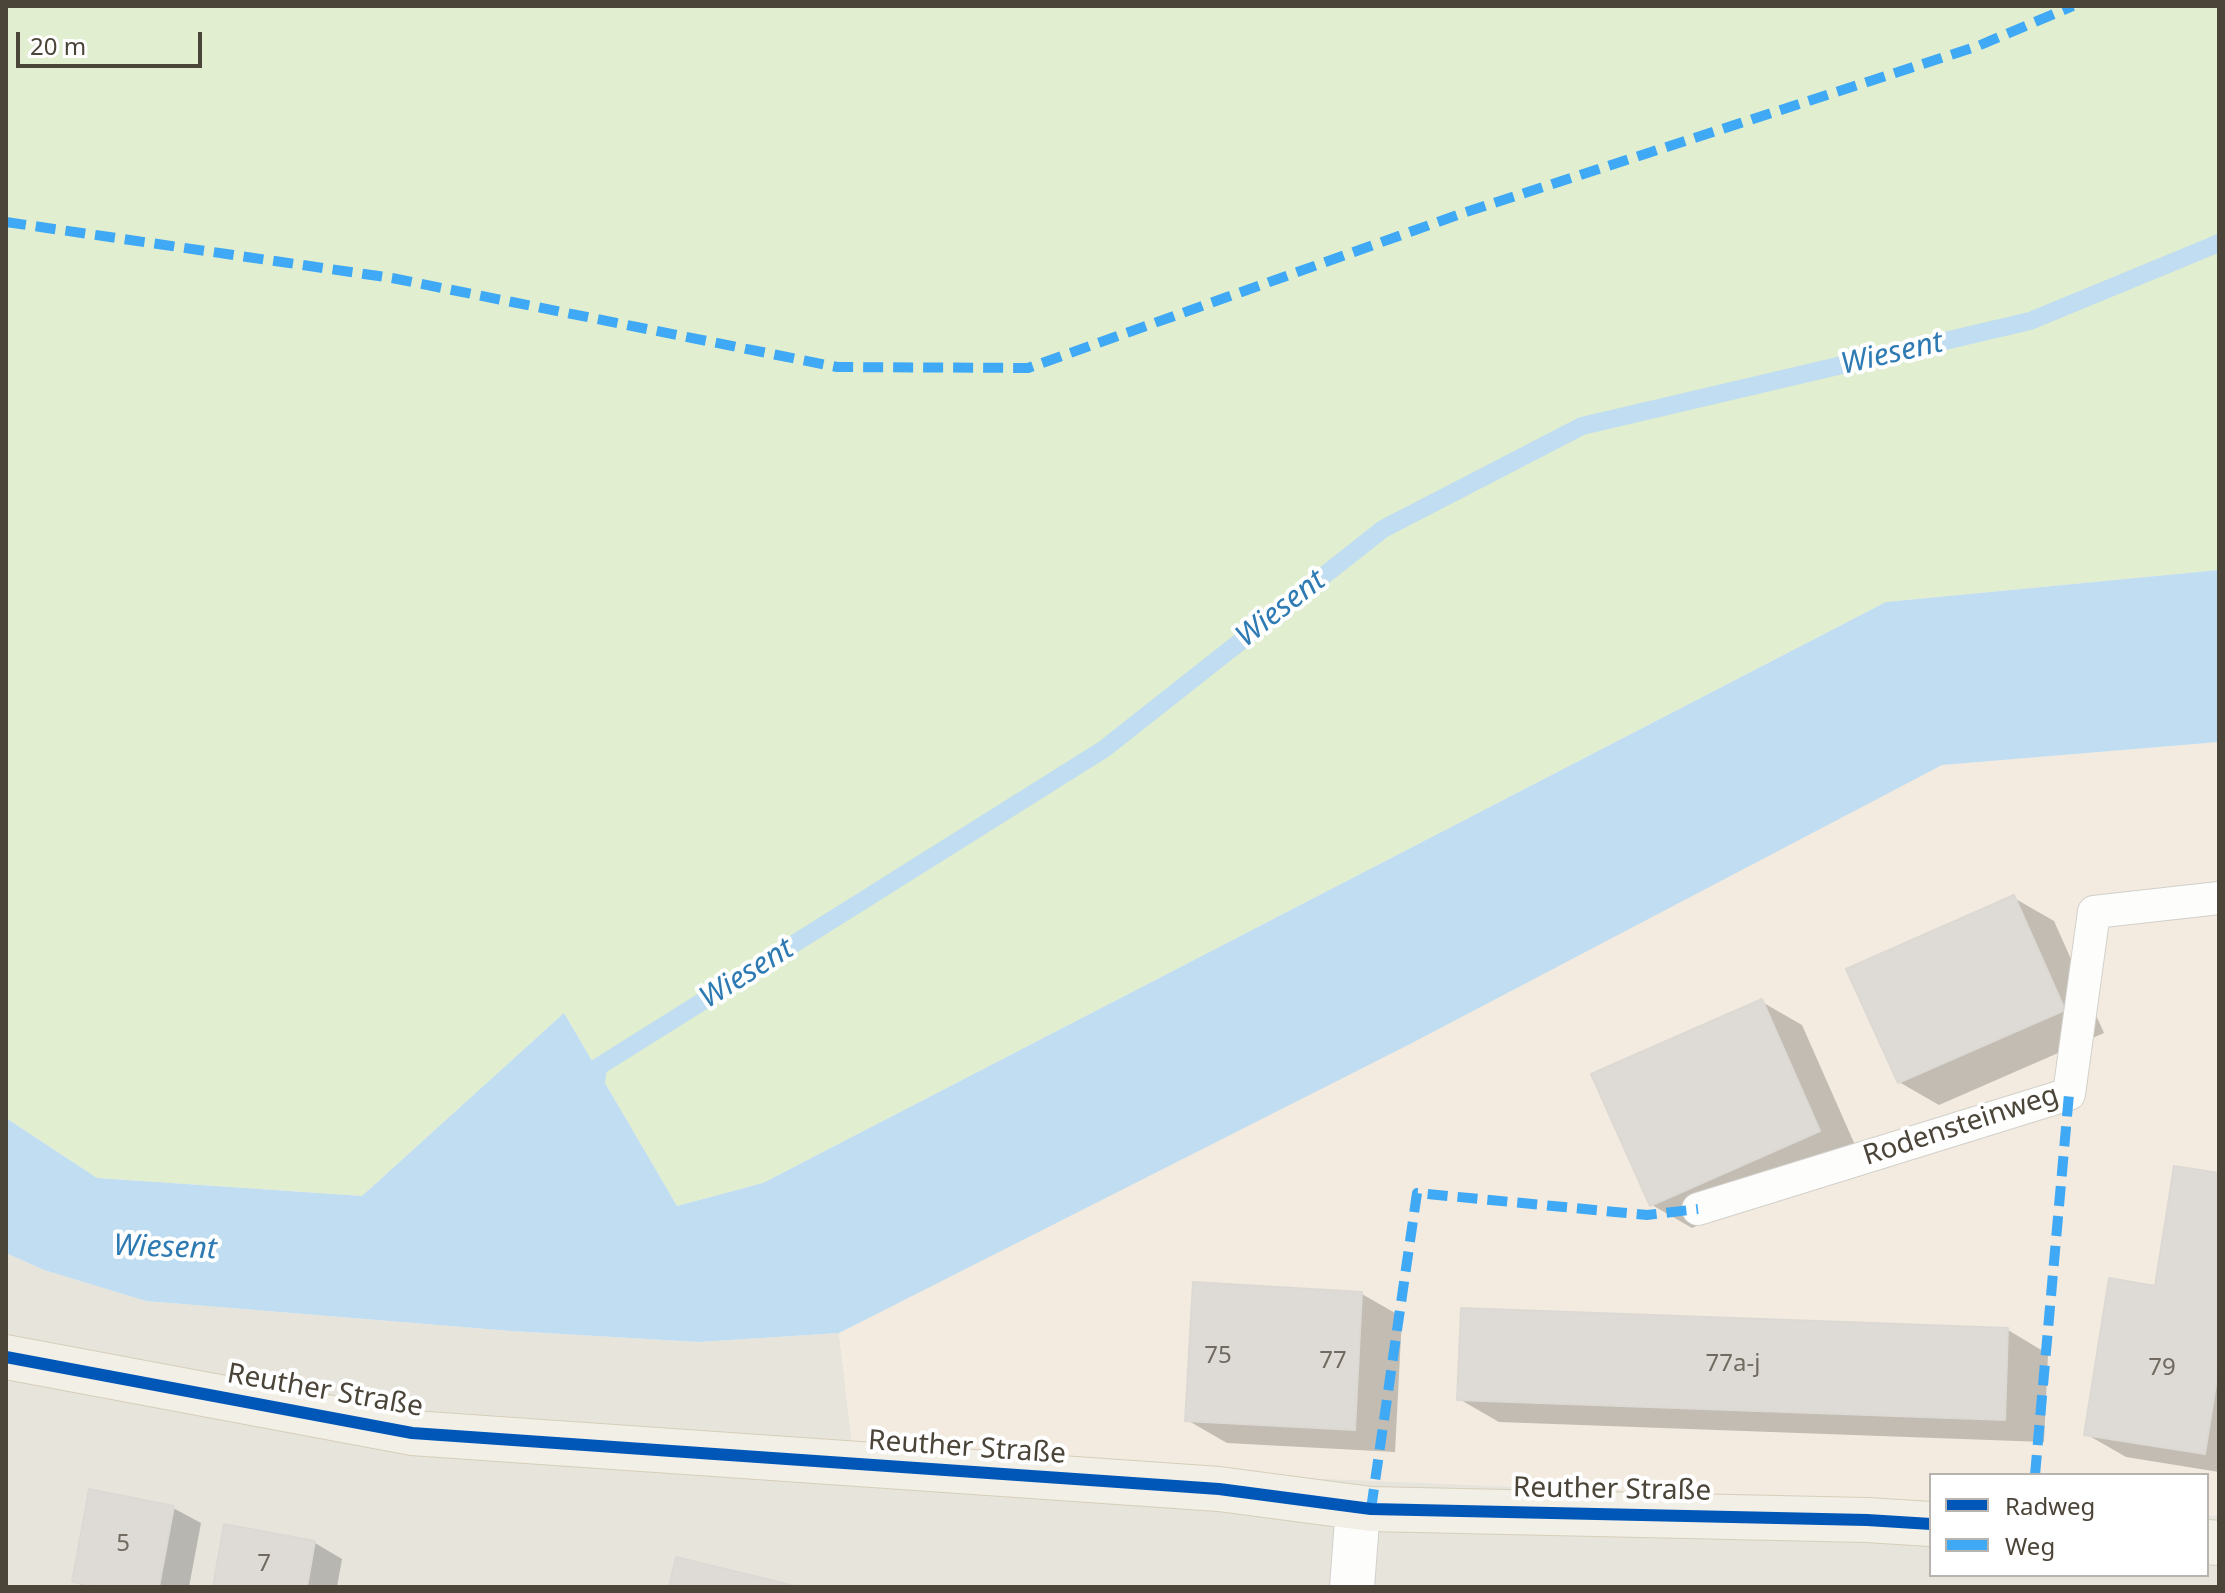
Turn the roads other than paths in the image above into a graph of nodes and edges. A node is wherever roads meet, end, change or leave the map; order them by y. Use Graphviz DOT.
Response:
graph roads {
  1 [pos="2219,898"];
  2 [pos="1698,1209"];
  3 [pos="6,1357"];
  4 [pos="1358,1508"];
  5 [pos="1929,1524"];
  6 [pos="1352,1587"];
  1 -- 2 [label="lane, Rodensteinweg"];
  3 -- 4 [label="main road, Reuther Straße"];
  4 -- 5 [label="main road, Reuther Straße"];
  4 -- 6 [label="street"];
}
